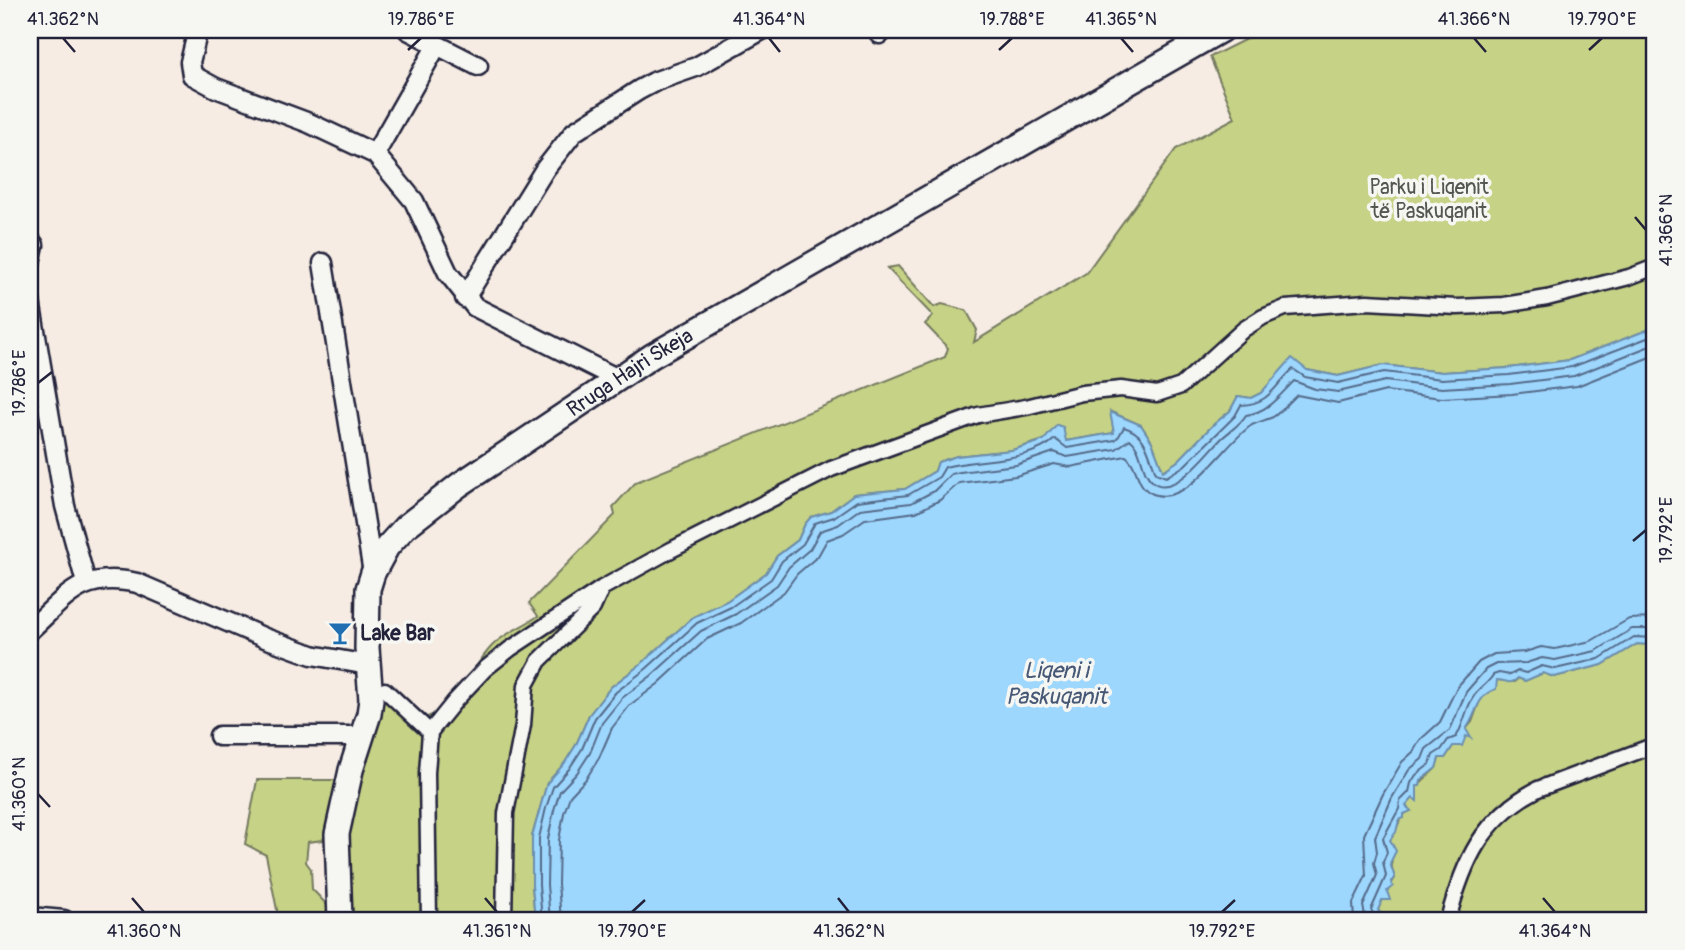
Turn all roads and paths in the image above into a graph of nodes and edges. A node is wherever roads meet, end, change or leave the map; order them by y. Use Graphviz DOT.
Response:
graph roads {
  1 [pos="198,30"];
  2 [pos="408,30"];
  3 [pos="762,30"];
  4 [pos="1221,30"];
  5 [pos="437,45"];
  6 [pos="478,66"];
  7 [pos="375,153"];
  8 [pos="30,240"];
  9 [pos="30,263"];
  10 [pos="323,263"];
  11 [pos="1655,267"];
  12 [pos="466,298"];
  13 [pos="30,301"];
  14 [pos="616,378"];
  15 [pos="373,573"];
  16 [pos="86,583"];
  17 [pos="602,588"];
  18 [pos="30,630"];
  19 [pos="374,680"];
  20 [pos="430,732"];
  21 [pos="219,736"];
  22 [pos="362,736"];
  23 [pos="1655,745"];
  24 [pos="1655,911"];
  25 [pos="30,917"];
  26 [pos="64,920"];
  27 [pos="340,920"];
  28 [pos="429,920"];
  29 [pos="504,920"];
  30 [pos="1448,920"];
  31 [pos="1653,920"];
  1 -- 7 [label="street"];
  2 -- 5 [label="street"];
  3 -- 12 [label="street"];
  4 -- 14 [label="street, Rruga Hajri Skeja"];
  5 -- 6 [label="street"];
  5 -- 7 [label="street"];
  7 -- 12 [label="street"];
  8 -- 9 [label="street"];
  10 -- 15 [label="street"];
  11 -- 17 [label="street"];
  12 -- 14 [label="street"];
  13 -- 16 [label="street"];
  14 -- 15 [label="street, Rruga Hajri Skeja"];
  15 -- 19 [label="street, Rruga Hajri Skeja"];
  16 -- 18 [label="street"];
  16 -- 19 [label="street"];
  17 -- 20 [label="street"];
  17 -- 29 [label="street"];
  19 -- 20 [label="street"];
  19 -- 22 [label="street, Rruga Hajri Skeja"];
  20 -- 28 [label="street"];
  21 -- 22 [label="street"];
  22 -- 27 [label="street, Rruga Hajri Skeja"];
  23 -- 30 [label="street"];
  24 -- 31 [label="street"];
  25 -- 26 [label="street"];
}
